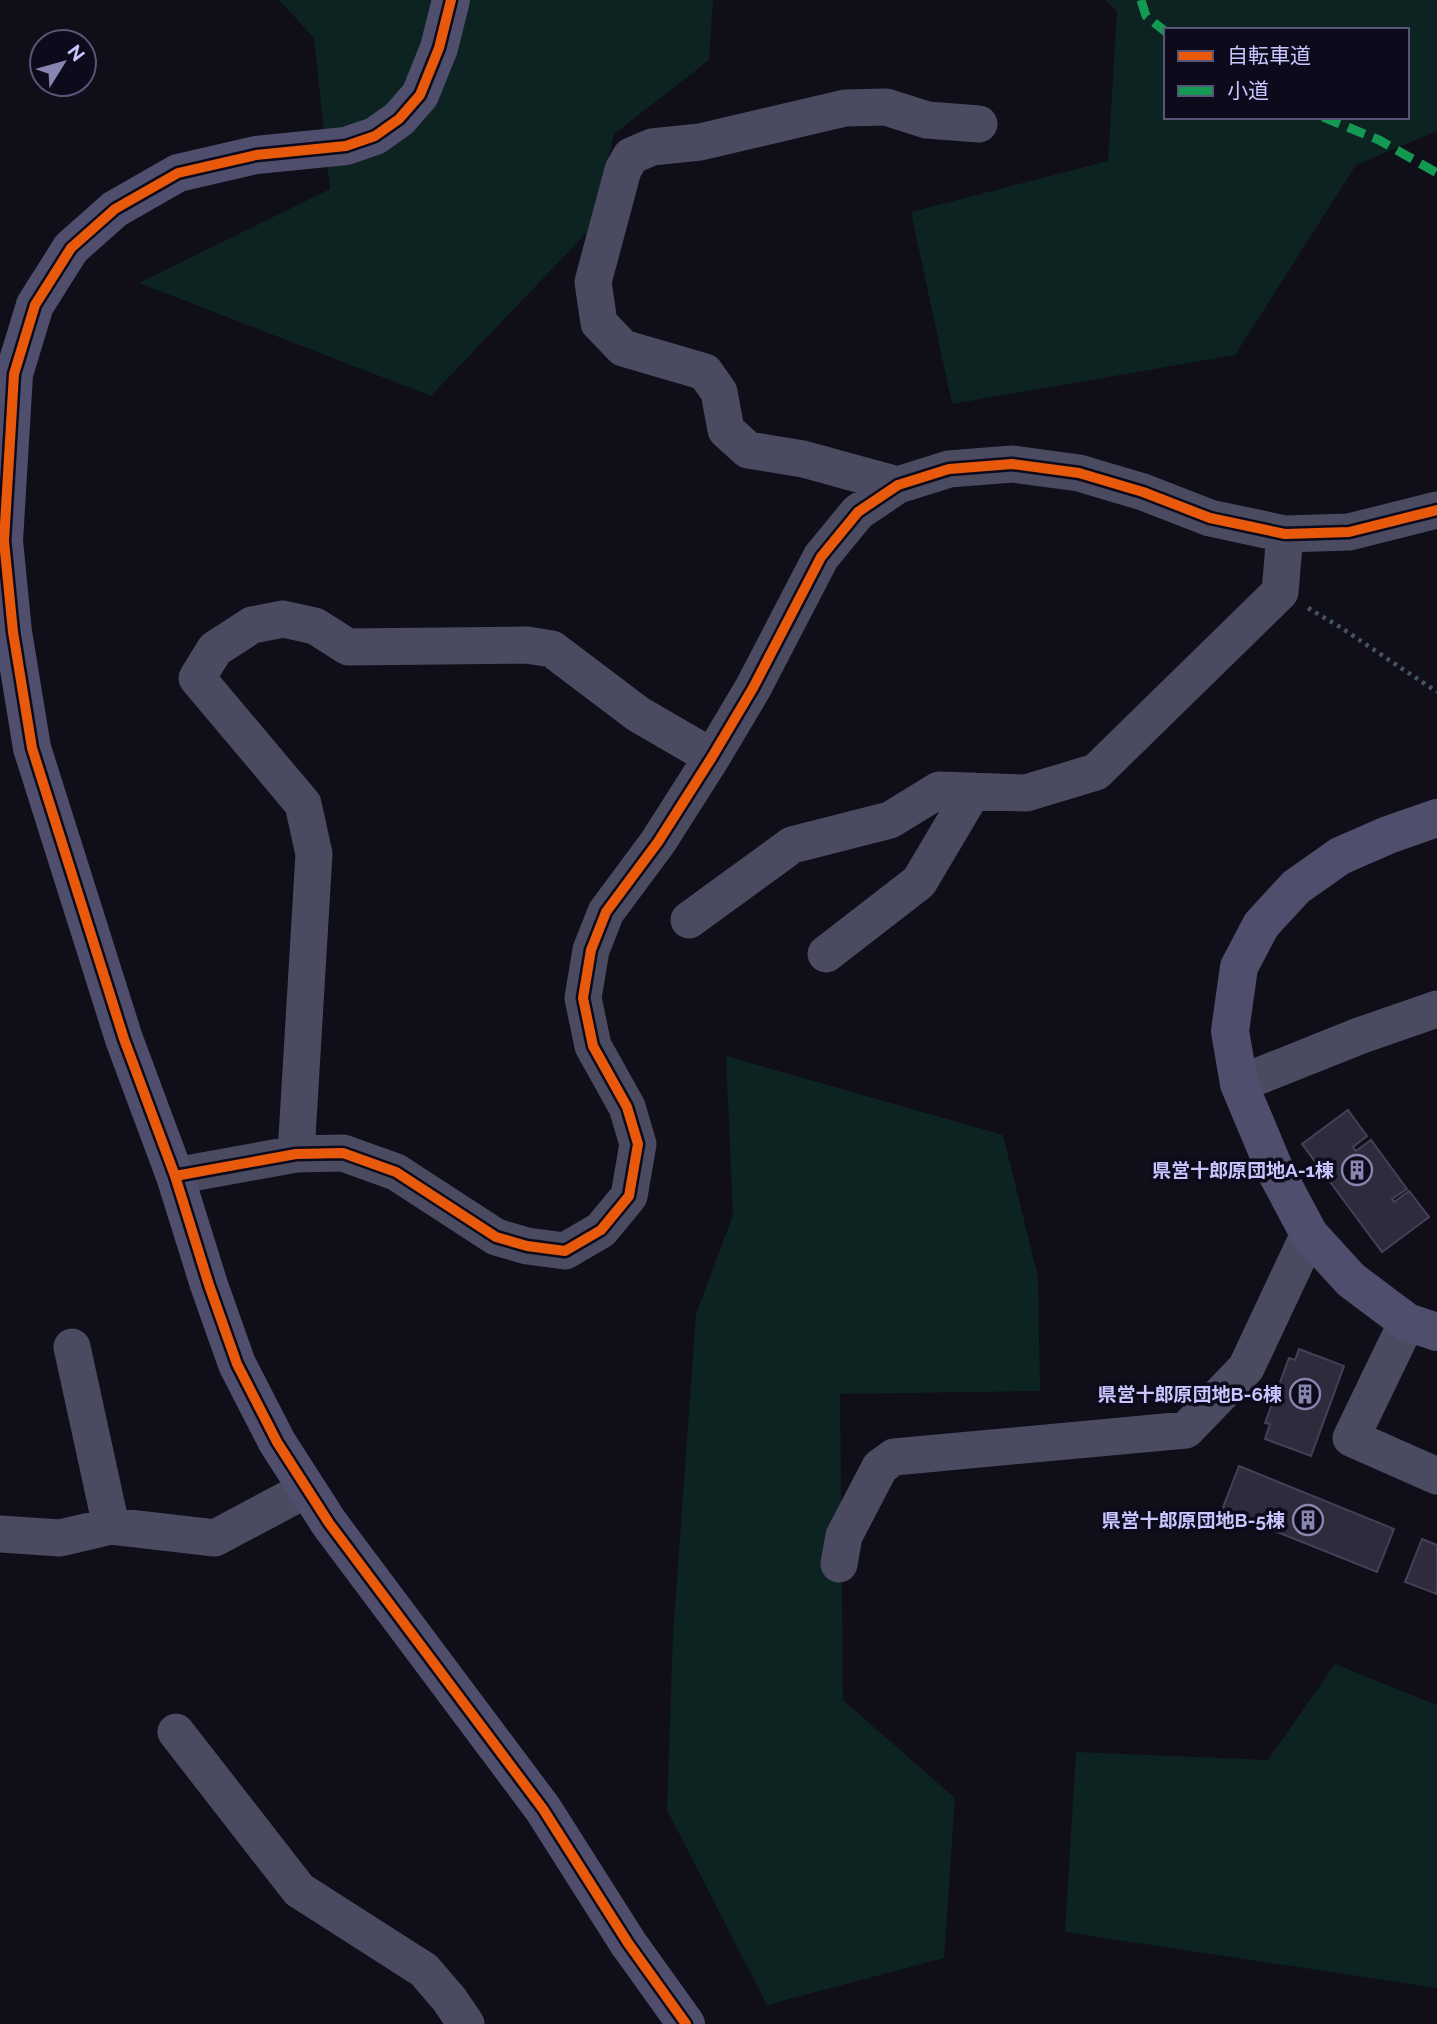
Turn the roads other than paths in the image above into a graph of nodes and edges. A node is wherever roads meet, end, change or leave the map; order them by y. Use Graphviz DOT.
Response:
graph roads {
  1 [pos="451,0"];
  2 [pos="979,124"];
  3 [pos="898,485"];
  4 [pos="1437,510"];
  5 [pos="1285,534"];
  6 [pos="712,757"];
  7 [pos="973,791"];
  8 [pos="1437,818"];
  9 [pos="689,920"];
  10 [pos="826,954"];
  11 [pos="1437,1009"];
  12 [pos="1239,1084"];
  13 [pos="296,1154"];
  14 [pos="175,1176"];
  15 [pos="1309,1234"];
  16 [pos="1422,1327"];
  17 [pos="72,1347"];
  18 [pos="1437,1476"];
  19 [pos="307,1489"];
  20 [pos="111,1526"];
  21 [pos="0,1534"];
  22 [pos="839,1564"];
  23 [pos="176,1732"];
  24 [pos="684,2023"];
  25 [pos="466,2024"];
  1 -- 14 [label="street"];
  2 -- 3 [label="street"];
  3 -- 5 [label="street"];
  3 -- 6 [label="street"];
  4 -- 5 [label="street"];
  5 -- 7 [label="street"];
  6 -- 13 [label="street"];
  6 -- 13 [label="street"];
  7 -- 9 [label="street"];
  7 -- 10 [label="street"];
  8 -- 12 [label="street"];
  11 -- 12 [label="street"];
  12 -- 15 [label="street"];
  13 -- 14 [label="street"];
  14 -- 19 [label="street"];
  15 -- 16 [label="street"];
  15 -- 22 [label="street"];
  16 -- 18 [label="street"];
  17 -- 20 [label="street"];
  19 -- 20 [label="street"];
  19 -- 24 [label="street"];
  20 -- 21 [label="street"];
  23 -- 25 [label="street"];
}
